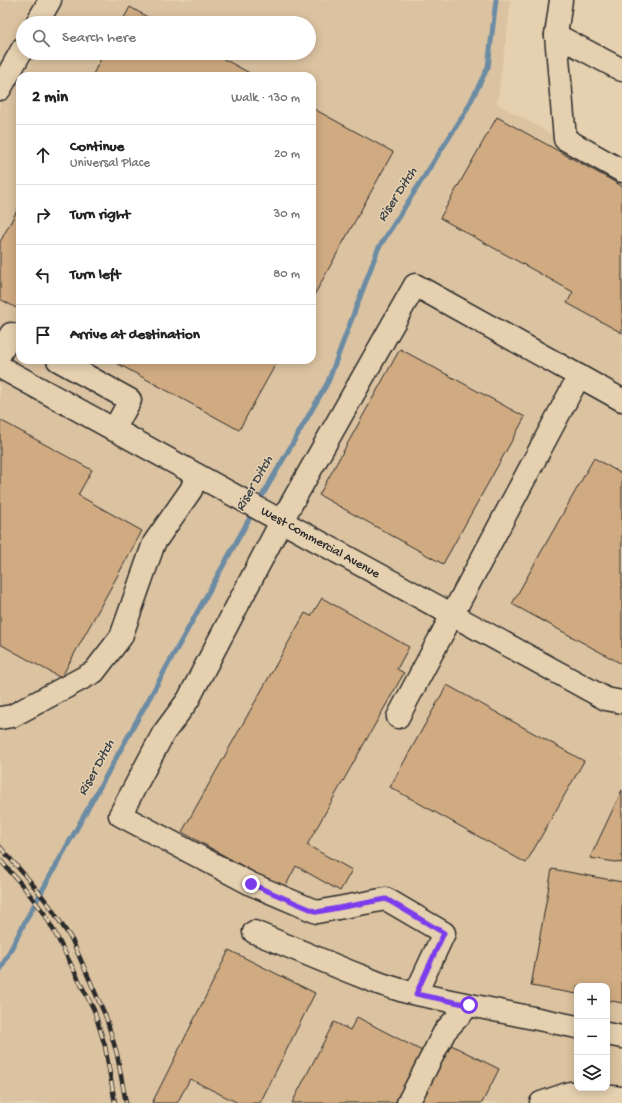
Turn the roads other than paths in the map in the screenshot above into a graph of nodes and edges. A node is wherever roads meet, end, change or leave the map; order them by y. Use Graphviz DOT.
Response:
graph roads {
  1 [pos="50,0"];
  2 [pos="561,0"];
  3 [pos="41,16"];
  4 [pos="556,35"];
  5 [pos="16,60"];
  6 [pos="622,70"];
  7 [pos="0,89"];
  8 [pos="622,171"];
  9 [pos="16,337"];
  10 [pos="0,354"];
  11 [pos="65,364"];
  12 [pos="0,367"];
  13 [pos="579,376"];
  14 [pos="622,400"];
  15 [pos="114,430"];
  16 [pos="197,475"];
  17 [pos="282,522"];
  18 [pos="453,615"];
  19 [pos="622,702"];
  20 [pos="398,717"];
  21 [pos="0,718"];
  22 [pos="254,932"];
  23 [pos="416,994"];
  24 [pos="469,1005"];
  25 [pos="574,1026"];
  26 [pos="610,1035"];
  27 [pos="622,1037"];
  28 [pos="622,1098"];
  29 [pos="408,1103"];
  30 [pos="541,1103"];
  1 -- 3 [label="street"];
  2 -- 4 [label="street"];
  4 -- 6 [label="street"];
  4 -- 8 [label="street"];
  5 -- 7 [label="street"];
  9 -- 10 [label="street"];
  11 -- 15 [label="street"];
  12 -- 15 [label="street, West Commercial Avenue"];
  13 -- 14 [label="street"];
  13 -- 17 [label="street"];
  13 -- 18 [label="street"];
  15 -- 16 [label="street, West Commercial Avenue"];
  16 -- 17 [label="street, West Commercial Avenue"];
  16 -- 21 [label="street"];
  17 -- 18 [label="street, West Commercial Avenue"];
  17 -- 23 [label="street"];
  18 -- 19 [label="street, West Commercial Avenue"];
  18 -- 20 [label="street"];
  22 -- 23 [label="street"];
  23 -- 24 [label="street"];
  24 -- 25 [label="street"];
  24 -- 29 [label="street"];
  26 -- 27 [label="street"];
  28 -- 30 [label="street"];
}
